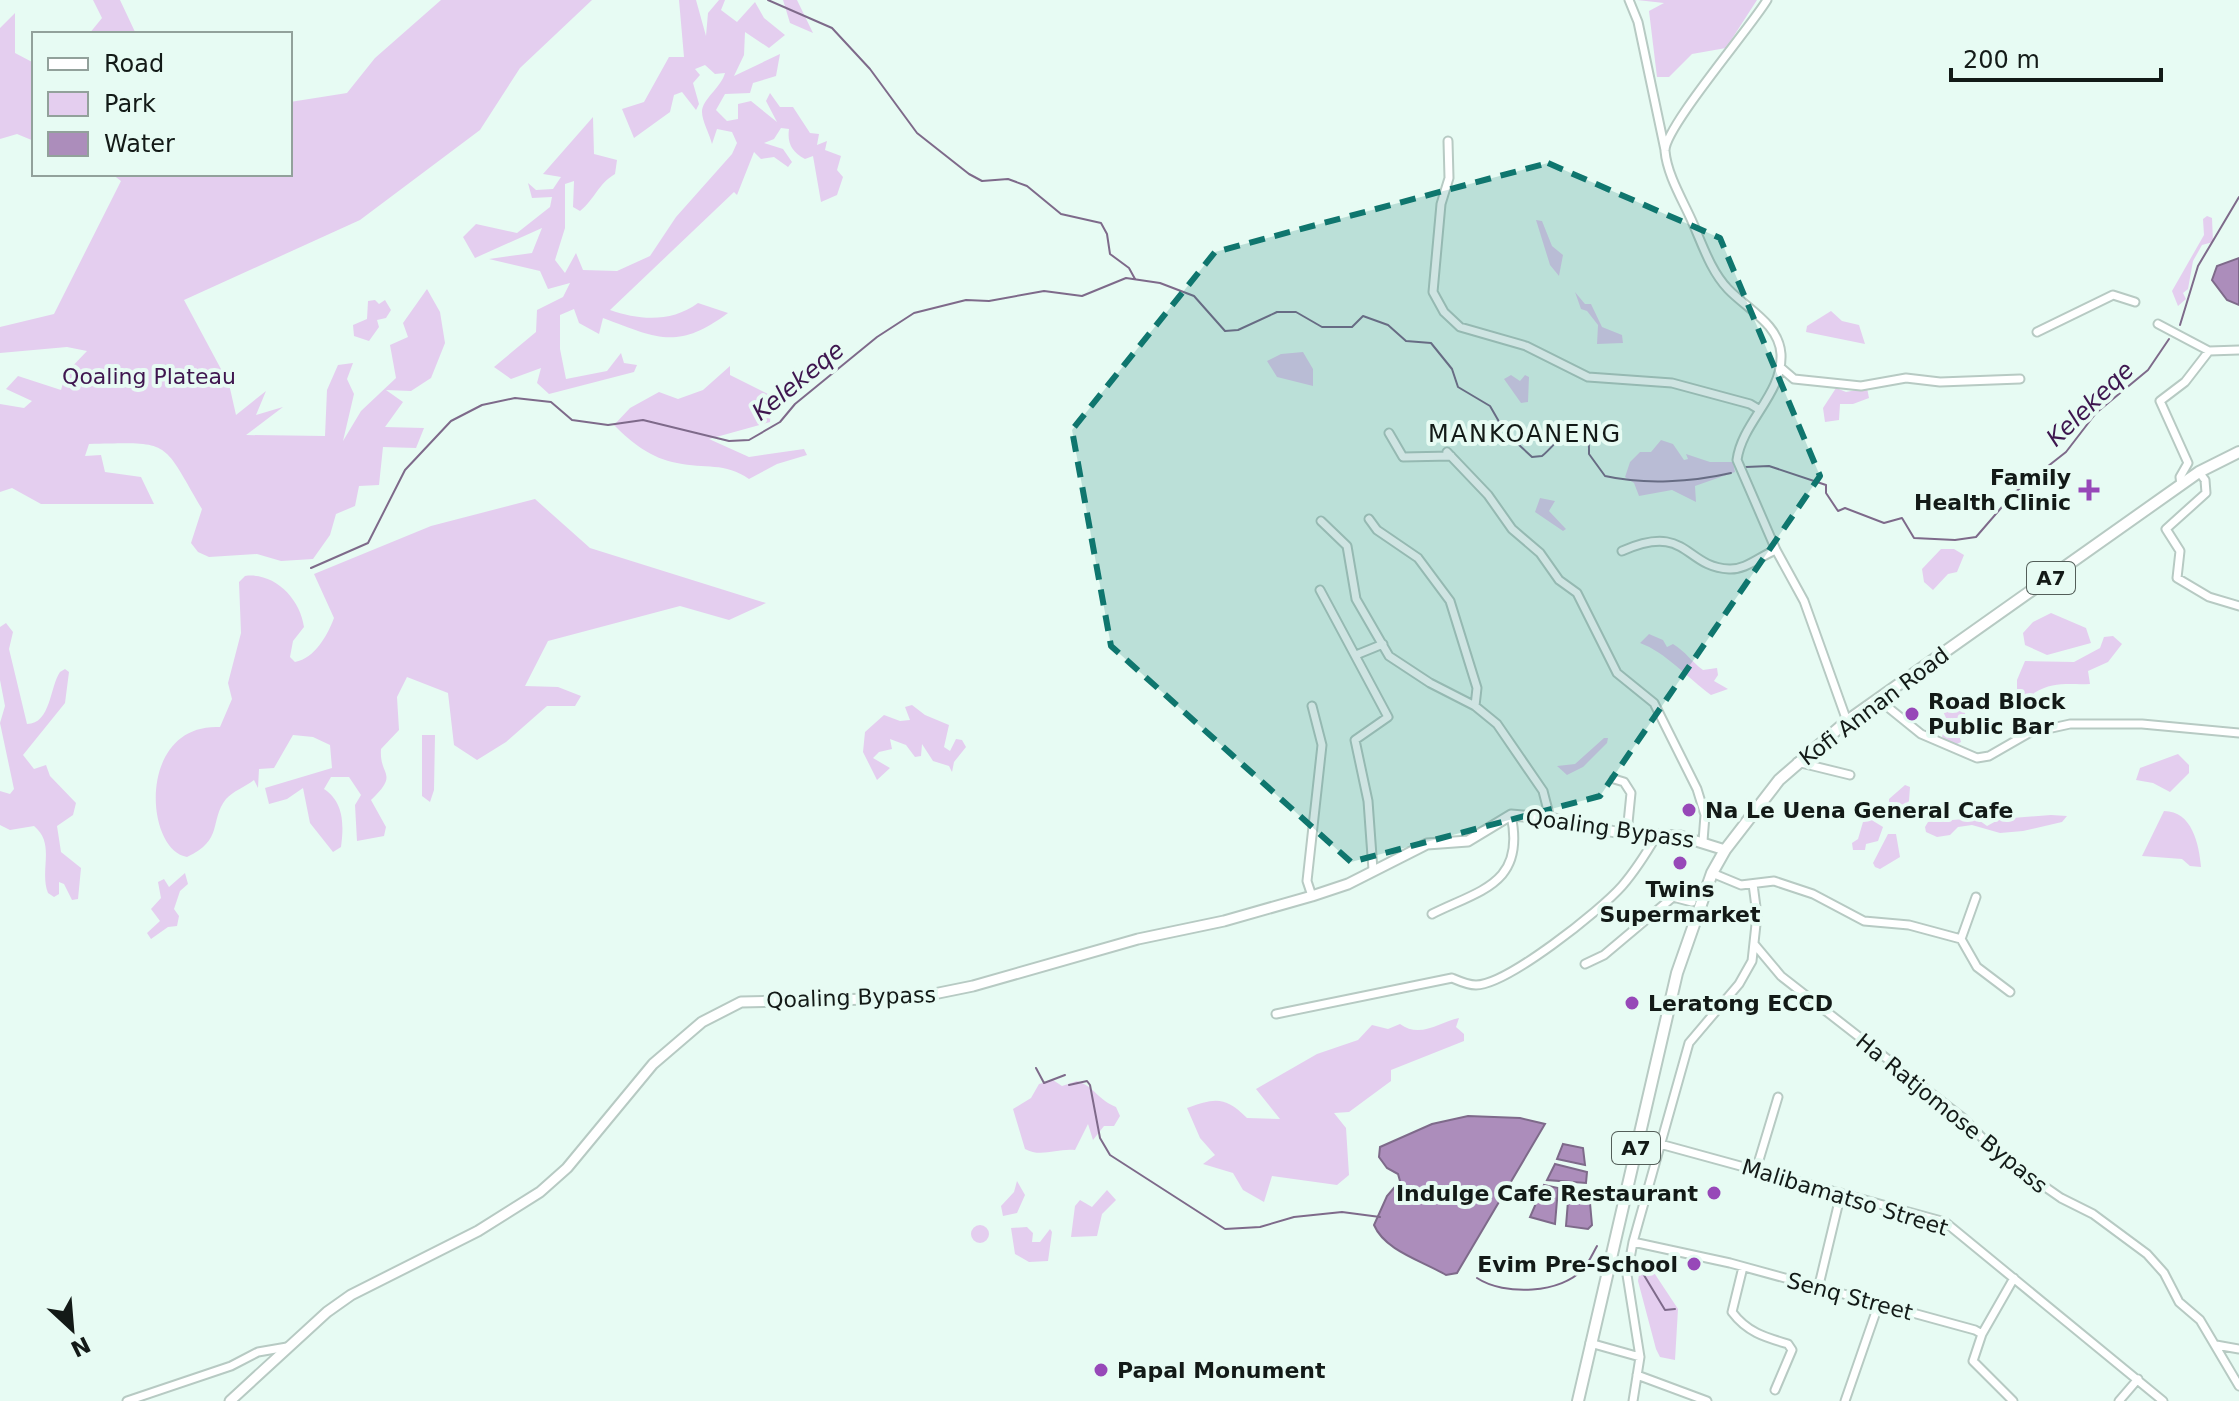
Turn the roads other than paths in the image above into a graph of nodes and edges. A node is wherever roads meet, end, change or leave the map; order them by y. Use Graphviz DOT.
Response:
graph roads {
  1 [pos="1629,0"];
  2 [pos="1767,0"];
  3 [pos="1448,141"];
  4 [pos="1665,150"];
  5 [pos="2135,302"];
  6 [pos="2158,324"];
  7 [pos="2037,332"];
  8 [pos="2239,350"];
  9 [pos="2209,351"];
  10 [pos="1780,367"];
  11 [pos="2020,379"];
  12 [pos="1760,410"];
  13 [pos="1389,433"];
  14 [pos="2239,452"];
  15 [pos="2199,472"];
  16 [pos="2181,485"];
  17 [pos="1369,519"];
  18 [pos="1321,521"];
  19 [pos="1776,550"];
  20 [pos="1622,551"];
  21 [pos="1320,590"];
  22 [pos="2239,606"];
  23 [pos="1383,644"];
  24 [pos="1356,655"];
  25 [pos="1879,700"];
  26 [pos="1312,706"];
  27 [pos="1475,706"];
  28 [pos="1847,721"];
  29 [pos="2239,733"];
  30 [pos="1797,762"];
  31 [pos="1850,775"];
  32 [pos="1614,779"];
  33 [pos="1511,815"];
  34 [pos="1550,818"];
  35 [pos="1627,833"];
  36 [pos="1657,835"];
  37 [pos="1703,841"];
  38 [pos="1725,850"];
  39 [pos="1373,870"];
  40 [pos="1712,873"];
  41 [pos="1753,884"];
  42 [pos="1312,896"];
  43 [pos="1976,897"];
  44 [pos="1692,902"];
  45 [pos="1432,914"];
  46 [pos="1961,939"];
  47 [pos="1755,945"];
  48 [pos="1585,964"];
  49 [pos="2010,992"];
  50 [pos="1276,1014"];
  51 [pos="1778,1097"];
  52 [pos="1660,1144"];
  53 [pos="1756,1170"];
  54 [pos="1841,1193"];
  55 [pos="1633,1242"];
  56 [pos="1743,1267"];
  57 [pos="2014,1278"];
  58 [pos="1818,1289"];
  59 [pos="1878,1306"];
  60 [pos="1982,1334"];
  61 [pos="1590,1343"];
  62 [pos="2216,1345"];
  63 [pos="290,1347"];
  64 [pos="2239,1349"];
  65 [pos="1640,1357"];
  66 [pos="1637,1375"];
  67 [pos="2138,1379"];
  68 [pos="2239,1386"];
  69 [pos="1775,1390"];
  70 [pos="127,1401"];
  71 [pos="230,1401"];
  72 [pos="1578,1401"];
  73 [pos="1633,1401"];
  74 [pos="1707,1401"];
  75 [pos="1845,1401"];
  76 [pos="2013,1401"];
  77 [pos="2119,1401"];
  78 [pos="2163,1401"];
  1 -- 4 [label="street"];
  2 -- 4 [label="street"];
  3 -- 12 [label="street"];
  4 -- 10 [label="street"];
  5 -- 7 [label="street"];
  6 -- 9 [label="street"];
  8 -- 9 [label="street"];
  9 -- 16 [label="street"];
  10 -- 11 [label="street"];
  10 -- 12 [label="street"];
  12 -- 19 [label="street"];
  13 -- 37 [label="street"];
  14 -- 15 [label="main road, Kofi Annan Road / A7"];
  15 -- 16 [label="main road, Kofi Annan Road / A7"];
  15 -- 22 [label="street"];
  16 -- 25 [label="main road, Kofi Annan Road / A7"];
  17 -- 27 [label="street"];
  18 -- 23 [label="street"];
  19 -- 20 [label="street"];
  19 -- 28 [label="street"];
  21 -- 24 [label="street"];
  23 -- 24 [label="street"];
  23 -- 27 [label="street"];
  24 -- 39 [label="street"];
  25 -- 28 [label="main road, Kofi Annan Road / A7"];
  25 -- 29 [label="street"];
  26 -- 42 [label="street"];
  27 -- 34 [label="street"];
  28 -- 30 [label="main road, Kofi Annan Road / A7"];
  30 -- 31 [label="street"];
  30 -- 38 [label="main road, Kofi Annan Road / A7"];
  32 -- 35 [label="street"];
  33 -- 34 [label="main road, Qoaling Bypass"];
  33 -- 39 [label="main road, Qoaling Bypass"];
  33 -- 45 [label="street"];
  34 -- 35 [label="main road, Qoaling Bypass"];
  35 -- 36 [label="main road, Qoaling Bypass"];
  36 -- 37 [label="main road, Qoaling Bypass"];
  36 -- 50 [label="street"];
  37 -- 38 [label="main road, Qoaling Bypass"];
  38 -- 40 [label="main road, Kofi Annan Road / A7"];
  39 -- 42 [label="main road, Qoaling Bypass"];
  40 -- 41 [label="street"];
  40 -- 61 [label="main road, Kofi Annan Road / A7"];
  41 -- 46 [label="street"];
  41 -- 47 [label="street"];
  42 -- 63 [label="main road, Qoaling Bypass"];
  43 -- 46 [label="street"];
  44 -- 48 [label="street"];
  46 -- 49 [label="street"];
  47 -- 52 [label="street"];
  47 -- 62 [label="street, Ha Ratjomose Bypass"];
  51 -- 53 [label="street"];
  52 -- 53 [label="street, Malibamatso Street"];
  52 -- 55 [label="street"];
  53 -- 54 [label="street, Malibamatso Street"];
  54 -- 57 [label="street, Malibamatso Street"];
  54 -- 58 [label="street"];
  55 -- 56 [label="street, Senq Street"];
  55 -- 65 [label="street"];
  56 -- 58 [label="street, Senq Street"];
  56 -- 69 [label="street"];
  57 -- 60 [label="street"];
  57 -- 67 [label="street, Malibamatso Street"];
  58 -- 59 [label="street, Senq Street"];
  59 -- 60 [label="street, Senq Street"];
  59 -- 75 [label="street"];
  60 -- 76 [label="street"];
  61 -- 65 [label="street"];
  61 -- 72 [label="main road, Kofi Annan Road / A7"];
  62 -- 64 [label="street"];
  62 -- 68 [label="street, Ha Ratjomose Bypass"];
  63 -- 70 [label="street"];
  63 -- 71 [label="main road, Qoaling Bypass"];
  65 -- 66 [label="street"];
  66 -- 73 [label="street"];
  66 -- 74 [label="street"];
  67 -- 77 [label="street"];
  67 -- 78 [label="street, Malibamatso Street"];
}
